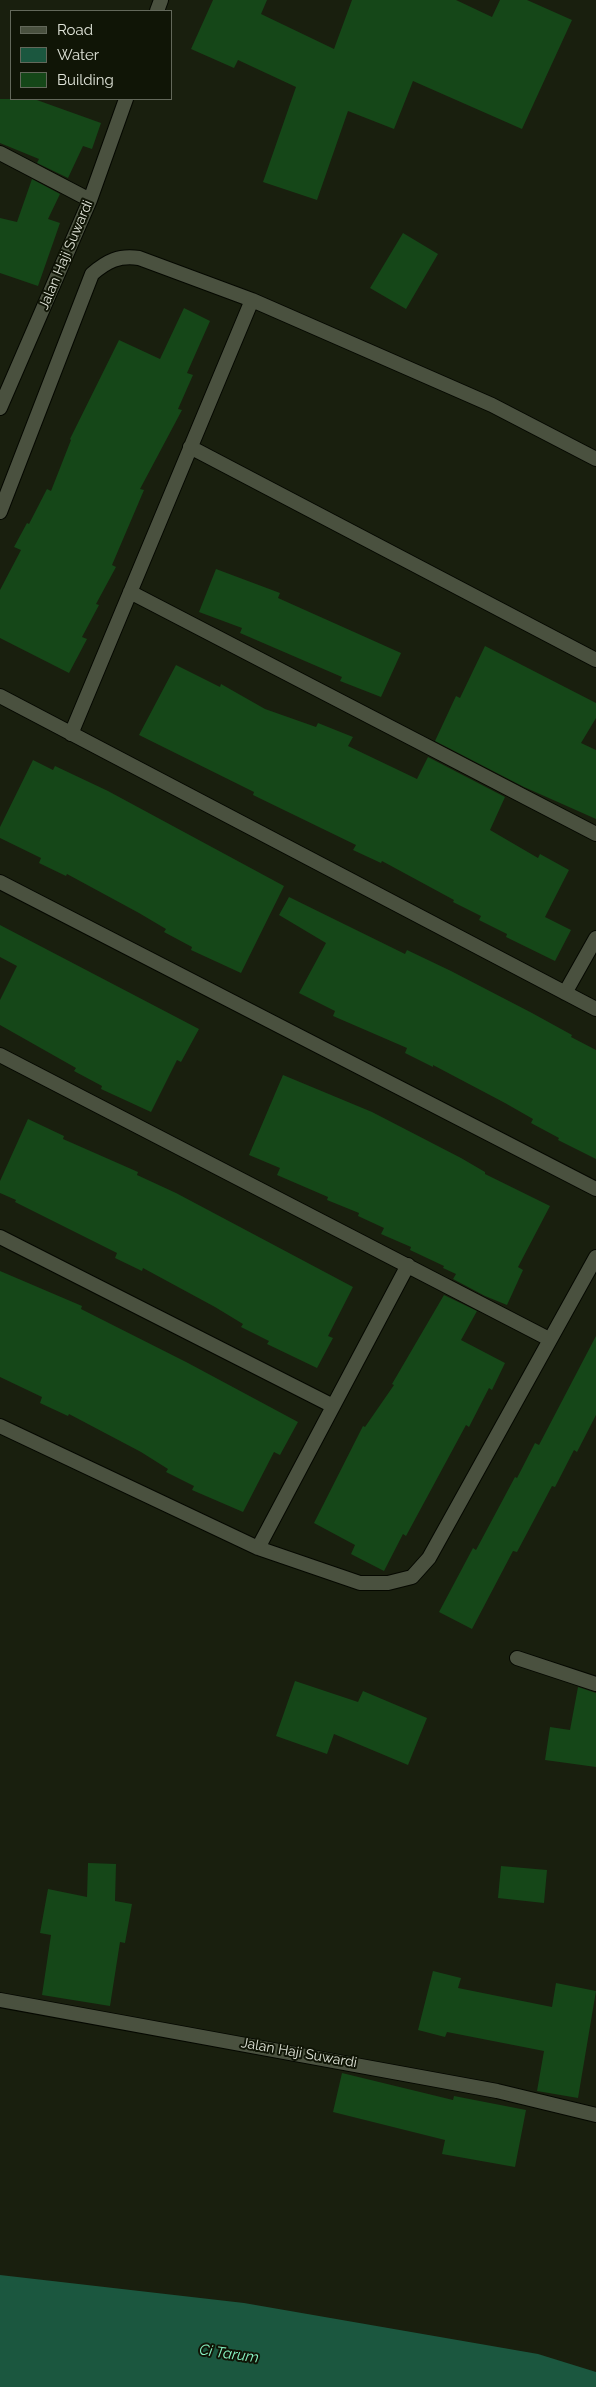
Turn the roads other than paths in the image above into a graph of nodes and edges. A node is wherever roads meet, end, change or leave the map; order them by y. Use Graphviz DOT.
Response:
graph roads {
  1 [pos="126,100"];
  2 [pos="0,154"];
  3 [pos="90,200"];
  4 [pos="252,300"];
  5 [pos="0,408"];
  6 [pos="190,447"];
  7 [pos="596,459"];
  8 [pos="0,512"];
  9 [pos="130,592"];
  10 [pos="596,660"];
  11 [pos="0,696"];
  12 [pos="71,734"];
  13 [pos="596,834"];
  14 [pos="0,882"];
  15 [pos="596,938"];
  16 [pos="565,993"];
  17 [pos="596,1009"];
  18 [pos="0,1054"];
  19 [pos="596,1189"];
  20 [pos="0,1237"];
  21 [pos="596,1257"];
  22 [pos="408,1265"];
  23 [pos="550,1339"];
  24 [pos="333,1406"];
  25 [pos="0,1426"];
  26 [pos="258,1548"];
  27 [pos="517,1658"];
  28 [pos="596,1684"];
  29 [pos="0,2000"];
  30 [pos="596,2115"];
  1 -- 3 [label="street, Jalan Haji Suwardi"];
  2 -- 3 [label="street"];
  3 -- 5 [label="street, Jalan Haji Suwardi"];
  4 -- 6 [label="street"];
  4 -- 7 [label="street"];
  4 -- 8 [label="street"];
  6 -- 9 [label="street"];
  6 -- 10 [label="street"];
  9 -- 12 [label="street"];
  9 -- 13 [label="street"];
  11 -- 12 [label="street"];
  12 -- 16 [label="street"];
  14 -- 19 [label="street"];
  15 -- 16 [label="street"];
  16 -- 17 [label="street"];
  18 -- 22 [label="street"];
  20 -- 24 [label="street"];
  21 -- 23 [label="street"];
  22 -- 23 [label="street"];
  22 -- 24 [label="street"];
  23 -- 26 [label="street"];
  24 -- 26 [label="street"];
  25 -- 26 [label="street"];
  27 -- 28 [label="street"];
  29 -- 30 [label="street, Jalan Haji Suwardi"];
}
